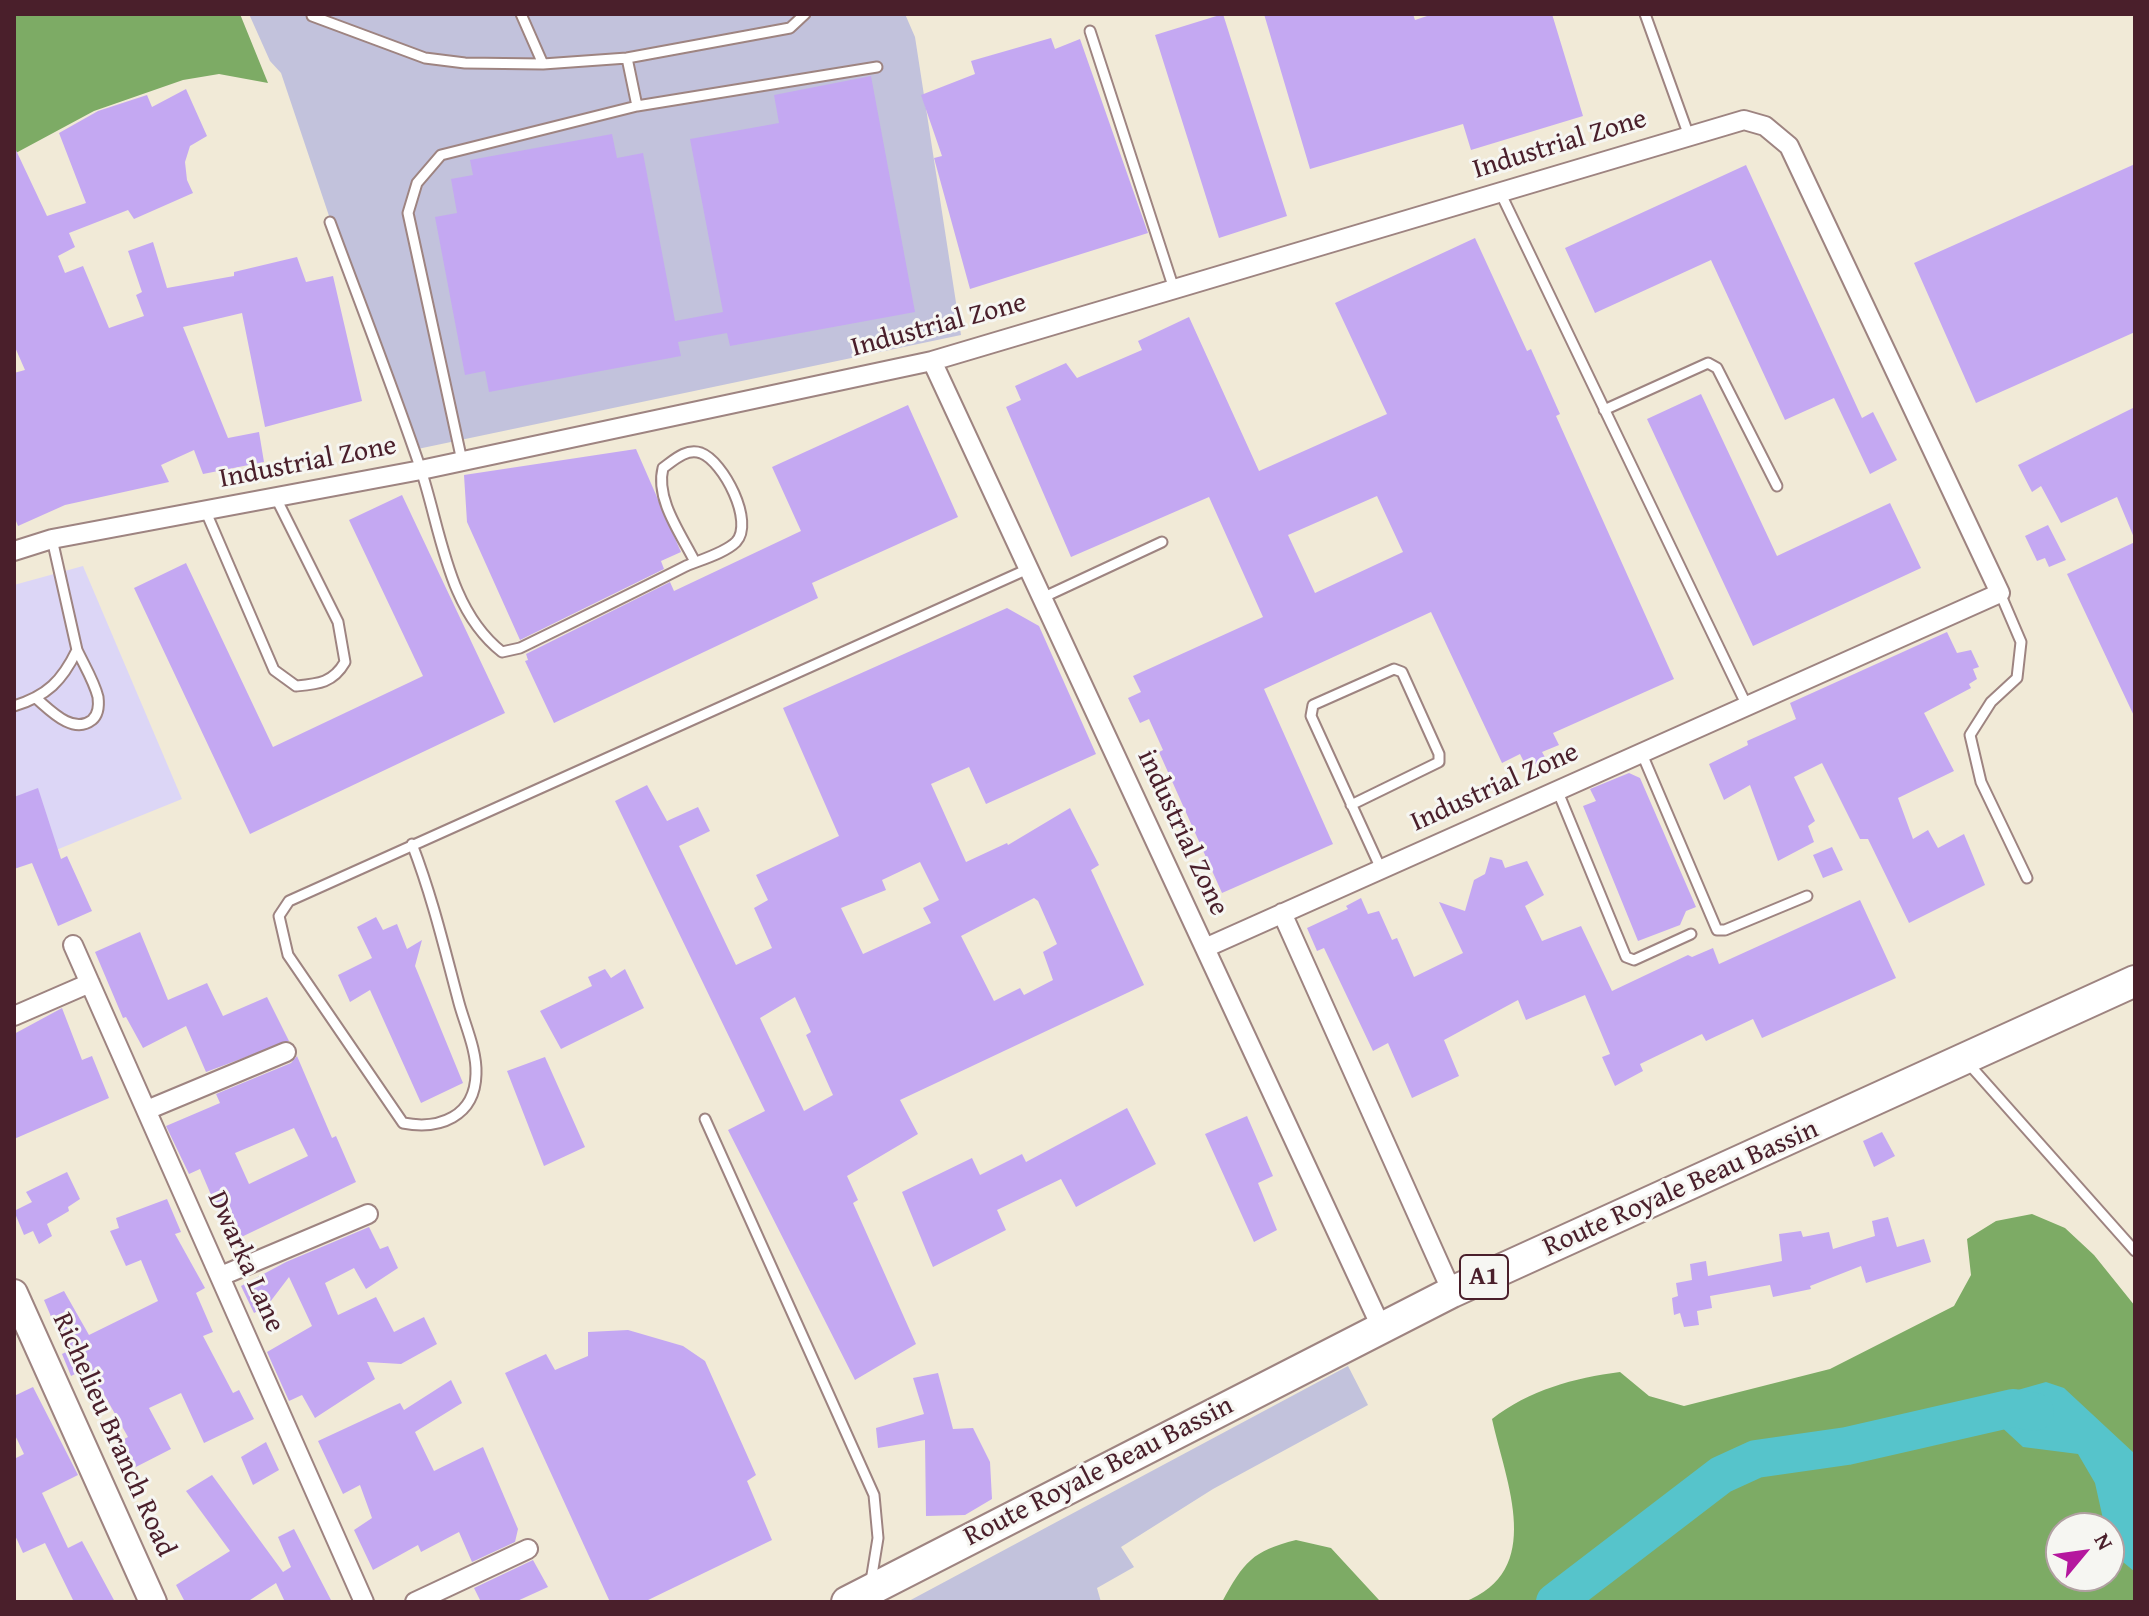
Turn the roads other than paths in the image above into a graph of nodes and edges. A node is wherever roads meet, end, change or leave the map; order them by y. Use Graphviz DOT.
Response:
graph roads {
  1 [pos="521,14"];
  2 [pos="805,14"];
  3 [pos="1645,14"];
  4 [pos="312,16"];
  5 [pos="1090,31"];
  6 [pos="627,58"];
  7 [pos="543,64"];
  8 [pos="877,67"];
  9 [pos="637,106"];
  10 [pos="1689,136"];
  11 [pos="1500,192"];
  12 [pos="330,222"];
  13 [pos="1174,289"];
  14 [pos="932,361"];
  15 [pos="1604,410"];
  16 [pos="462,461"];
  17 [pos="421,470"];
  18 [pos="1777,486"];
  19 [pos="276,498"];
  20 [pos="206,512"];
  21 [pos="52,539"];
  22 [pos="1162,542"];
  23 [pos="14,551"];
  24 [pos="695,562"];
  25 [pos="1028,569"];
  26 [pos="2000,593"];
  27 [pos="1041,598"];
  28 [pos="77,650"];
  29 [pos="37,699"];
  30 [pos="14,706"];
  31 [pos="1747,706"];
  32 [pos="1642,754"];
  33 [pos="1558,792"];
  34 [pos="1351,805"];
  35 [pos="412,844"];
  36 [pos="1381,869"];
  37 [pos="2027,878"];
  38 [pos="1807,896"];
  39 [pos="1282,913"];
  40 [pos="1691,934"];
  41 [pos="73,945"];
  42 [pos="1205,948"];
  43 [pos="2135,981"];
  44 [pos="90,983"];
  45 [pos="14,1016"];
  46 [pos="286,1052"];
  47 [pos="1966,1061"];
  48 [pos="147,1110"];
  49 [pos="705,1119"];
  50 [pos="368,1214"];
  51 [pos="2135,1251"];
  52 [pos="221,1276"];
  53 [pos="1452,1292"];
  54 [pos="14,1293"];
  55 [pos="1382,1329"];
  56 [pos="528,1549"];
  57 [pos="859,1595"];
  58 [pos="153,1602"];
  59 [pos="364,1602"];
  60 [pos="415,1602"];
  1 -- 7 [label="lane"];
  2 -- 6 [label="lane"];
  3 -- 10 [label="lane"];
  4 -- 7 [label="lane"];
  5 -- 13 [label="lane"];
  6 -- 7 [label="lane"];
  6 -- 9 [label="lane"];
  8 -- 9 [label="lane"];
  9 -- 16 [label="lane"];
  10 -- 11 [label="street, Industrial Zone"];
  10 -- 26 [label="street, Industrial Zone"];
  11 -- 13 [label="street, Industrial Zone"];
  11 -- 15 [label="lane"];
  12 -- 17 [label="lane"];
  13 -- 14 [label="street, Industrial Zone"];
  14 -- 16 [label="street, Industrial Zone"];
  14 -- 25 [label="street, industrial Zone"];
  15 -- 18 [label="lane"];
  15 -- 31 [label="lane"];
  16 -- 17 [label="street, Industrial Zone"];
  17 -- 19 [label="street, Industrial Zone"];
  17 -- 24 [label="lane"];
  19 -- 20 [label="street, Industrial Zone"];
  19 -- 20 [label="lane"];
  20 -- 21 [label="street, Industrial Zone"];
  21 -- 23 [label="street, Industrial Zone"];
  21 -- 28 [label="lane"];
  22 -- 27 [label="lane"];
  24 -- 24 [label="lane"];
  25 -- 27 [label="street, industrial Zone"];
  25 -- 35 [label="lane"];
  26 -- 31 [label="street, Industrial Zone"];
  26 -- 37 [label="lane"];
  27 -- 42 [label="street, industrial Zone"];
  28 -- 29 [label="lane"];
  28 -- 29 [label="lane"];
  29 -- 30 [label="lane"];
  31 -- 32 [label="street, Industrial Zone"];
  32 -- 33 [label="street, Industrial Zone"];
  32 -- 38 [label="lane"];
  33 -- 36 [label="street, Industrial Zone"];
  33 -- 40 [label="lane"];
  34 -- 34 [label="lane"];
  34 -- 36 [label="lane"];
  35 -- 35 [label="lane"];
  36 -- 39 [label="street, Industrial Zone"];
  39 -- 42 [label="street, Industrial Zone"];
  39 -- 53 [label="street"];
  41 -- 44 [label="street, Dwarka Lane"];
  42 -- 55 [label="street, industrial Zone"];
  43 -- 47 [label="main road, Route Royale Beau Bassin / A1"];
  44 -- 45 [label="street"];
  44 -- 48 [label="street, Dwarka Lane"];
  46 -- 48 [label="street"];
  47 -- 51 [label="lane"];
  47 -- 53 [label="main road, Route Royale Beau Bassin / A1"];
  48 -- 52 [label="street, Dwarka Lane"];
  49 -- 57 [label="lane"];
  50 -- 52 [label="street"];
  52 -- 59 [label="street, Dwarka Lane"];
  53 -- 55 [label="main road, Route Royale Beau Bassin / A1"];
  54 -- 58 [label="main road, Richelieu Branch Road"];
  55 -- 57 [label="main road, Route Royale Beau Bassin / A1"];
  56 -- 60 [label="street"];
}
